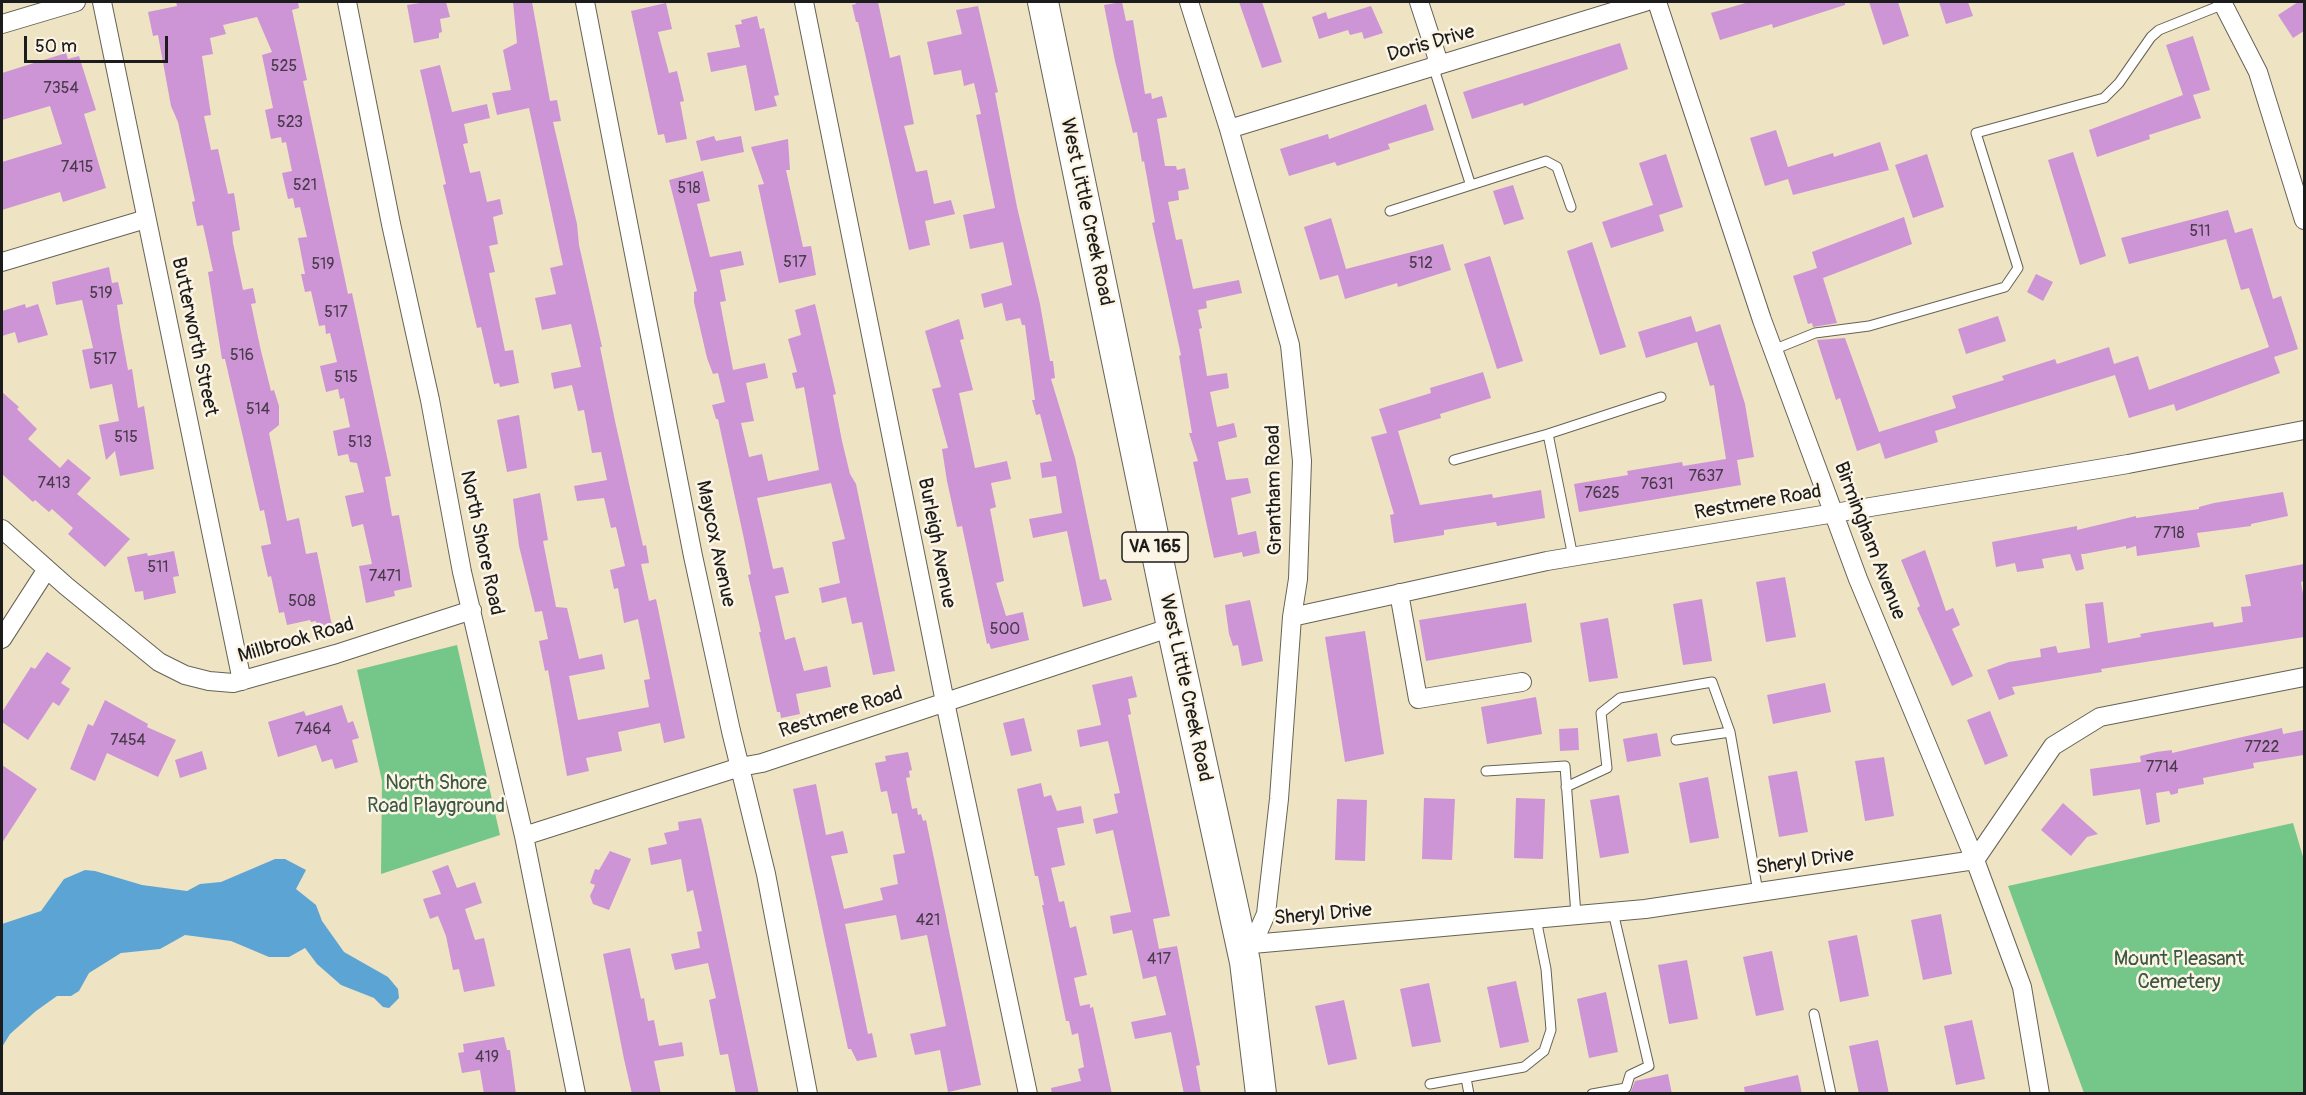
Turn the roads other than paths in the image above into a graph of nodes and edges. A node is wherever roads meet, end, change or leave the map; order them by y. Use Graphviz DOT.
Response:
graph roads {
  1 [pos="76,2"];
  2 [pos="102,2"];
  3 [pos="347,2"];
  4 [pos="585,2"];
  5 [pos="804,2"];
  6 [pos="1043,2"];
  7 [pos="1189,2"];
  8 [pos="1419,2"];
  9 [pos="1645,2"];
  10 [pos="1657,2"];
  11 [pos="2223,3"];
  12 [pos="2,24"];
  13 [pos="1436,65"];
  14 [pos="1228,129"];
  15 [pos="1470,183"];
  16 [pos="1571,207"];
  17 [pos="1390,211"];
  18 [pos="147,219"];
  19 [pos="2304,220"];
  20 [pos="2,262"];
  21 [pos="1773,350"];
  22 [pos="1661,397"];
  23 [pos="2304,430"];
  24 [pos="1548,434"];
  25 [pos="1454,459"];
  26 [pos="1833,513"];
  27 [pos="2,529"];
  28 [pos="1573,557"];
  29 [pos="47,569"];
  30 [pos="1399,594"];
  31 [pos="472,610"];
  32 [pos="1292,617"];
  33 [pos="1172,627"];
  34 [pos="2,639"];
  35 [pos="2304,677"];
  36 [pos="242,681"];
  37 [pos="1522,682"];
  38 [pos="945,702"];
  39 [pos="1730,732"];
  40 [pos="1676,740"];
  41 [pos="740,767"];
  42 [pos="1486,771"];
  43 [pos="1566,787"];
  44 [pos="524,836"];
  45 [pos="1975,860"];
  46 [pos="1758,892"];
  47 [pos="1613,912"];
  48 [pos="1576,915"];
  49 [pos="1536,919"];
  50 [pos="1241,945"];
  51 [pos="1814,1014"];
  52 [pos="1466,1078"];
  53 [pos="1430,1084"];
  54 [pos="576,1094"];
  55 [pos="808,1094"];
  56 [pos="1028,1094"];
  57 [pos="1261,1094"];
  58 [pos="1468,1094"];
  59 [pos="1592,1094"];
  60 [pos="1831,1094"];
  61 [pos="2040,1094"];
  1 -- 12 [label="street"];
  2 -- 18 [label="street, Butterworth Street"];
  3 -- 31 [label="street, North Shore Road"];
  4 -- 41 [label="street, Maycox Avenue"];
  5 -- 38 [label="street, Burleigh Avenue"];
  6 -- 33 [label="main road, West Little Creek Road / VA 165"];
  7 -- 14 [label="street, Grantham Road"];
  8 -- 13 [label="street"];
  9 -- 13 [label="street, Doris Drive"];
  10 -- 21 [label="street, Birmingham Avenue"];
  11 -- 19 [label="street"];
  11 -- 21 [label="lane"];
  13 -- 14 [label="street, Doris Drive"];
  13 -- 15 [label="lane"];
  14 -- 32 [label="street, Grantham Road"];
  15 -- 16 [label="lane"];
  15 -- 17 [label="lane"];
  18 -- 20 [label="street"];
  18 -- 36 [label="street, Butterworth Street"];
  21 -- 26 [label="street, Birmingham Avenue"];
  22 -- 24 [label="lane"];
  23 -- 26 [label="street, Restmere Road"];
  24 -- 25 [label="lane"];
  24 -- 28 [label="lane"];
  26 -- 28 [label="street, Restmere Road"];
  26 -- 45 [label="street, Birmingham Avenue"];
  27 -- 29 [label="street, Millbrook Road"];
  28 -- 30 [label="street, Restmere Road"];
  29 -- 34 [label="street"];
  29 -- 36 [label="street, Millbrook Road"];
  30 -- 32 [label="street, Restmere Road"];
  30 -- 37 [label="street"];
  31 -- 36 [label="street, Millbrook Road"];
  31 -- 44 [label="street, North Shore Road"];
  32 -- 50 [label="street, Grantham Road"];
  33 -- 38 [label="street, Restmere Road"];
  33 -- 50 [label="main road, West Little Creek Road / VA 165"];
  35 -- 45 [label="street"];
  38 -- 41 [label="street, Restmere Road"];
  38 -- 56 [label="street, Burleigh Avenue"];
  39 -- 40 [label="lane"];
  39 -- 43 [label="lane"];
  39 -- 46 [label="lane"];
  41 -- 44 [label="street, Restmere Road"];
  41 -- 55 [label="street, Maycox Avenue"];
  42 -- 43 [label="lane"];
  43 -- 48 [label="lane"];
  44 -- 54 [label="street, North Shore Road"];
  45 -- 46 [label="street, Sheryl Drive"];
  45 -- 61 [label="street, Birmingham Avenue"];
  46 -- 47 [label="street, Sheryl Drive"];
  47 -- 48 [label="street, Sheryl Drive"];
  47 -- 59 [label="lane"];
  48 -- 49 [label="street, Sheryl Drive"];
  49 -- 50 [label="street, Sheryl Drive"];
  49 -- 52 [label="lane"];
  50 -- 57 [label="main road, West Little Creek Road / VA 165"];
  51 -- 60 [label="lane"];
  52 -- 53 [label="lane"];
  52 -- 58 [label="lane"];
}
